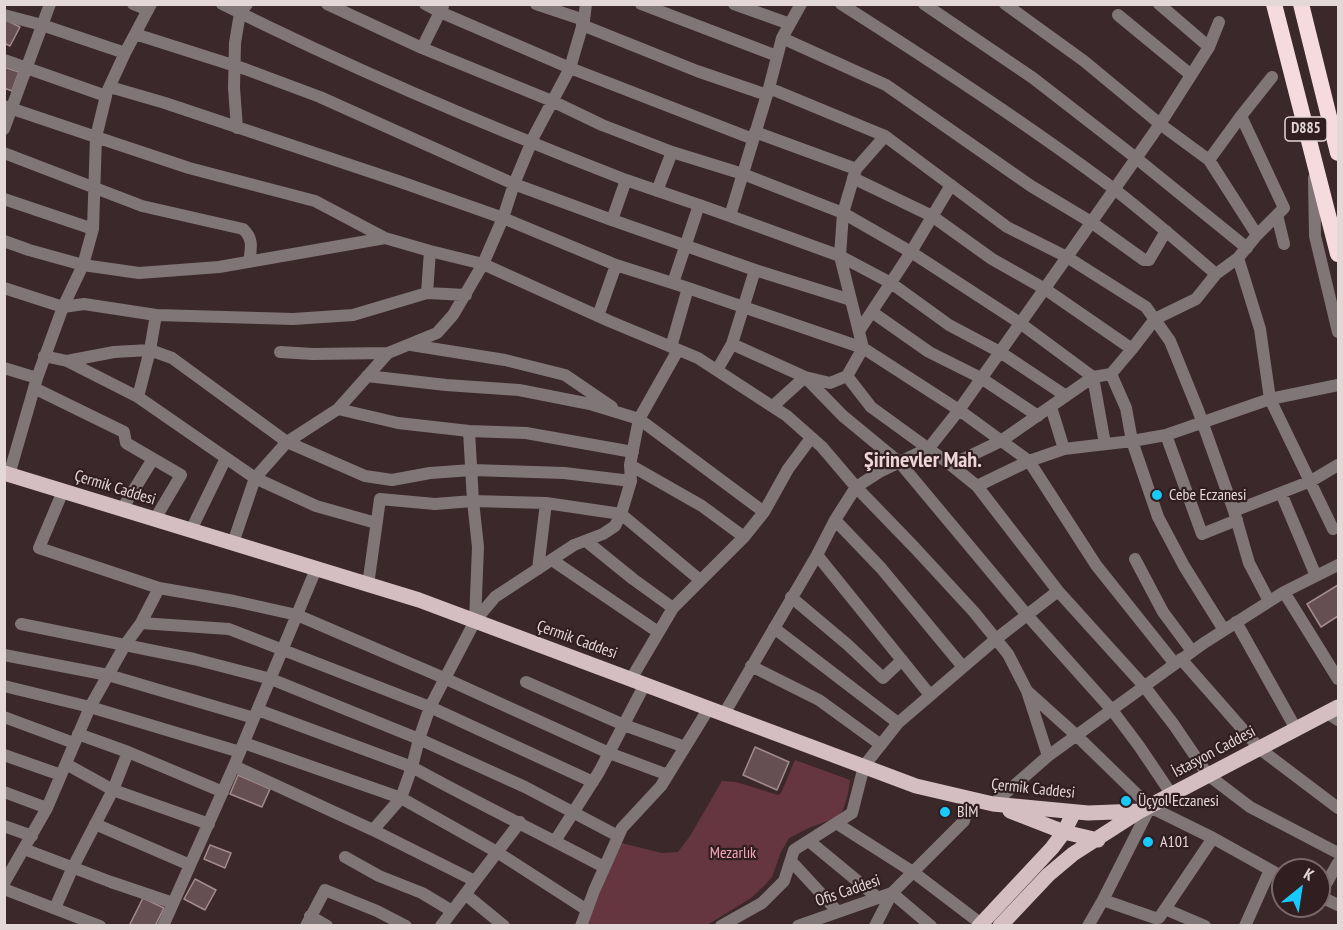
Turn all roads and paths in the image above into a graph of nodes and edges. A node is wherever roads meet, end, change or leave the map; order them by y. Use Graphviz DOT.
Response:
graph roads {
  1 [pos="50,4"];
  2 [pos="133,4"];
  3 [pos="222,4"];
  4 [pos="327,4"];
  5 [pos="425,4"];
  6 [pos="536,4"];
  7 [pos="586,4"];
  8 [pos="641,4"];
  9 [pos="734,4"];
  10 [pos="801,4"];
  11 [pos="841,4"];
  12 [pos="924,4"];
  13 [pos="1005,4"];
  14 [pos="1159,4"];
  15 [pos="1274,4"];
  16 [pos="1301,4"];
  17 [pos="149,7"];
  18 [pos="442,8"];
  19 [pos="244,9"];
  20 [pos="4,15"];
  21 [pos="1118,15"];
  22 [pos="1219,22"];
  23 [pos="583,23"];
  24 [pos="790,24"];
  25 [pos="42,25"];
  26 [pos="135,34"];
  27 [pos="782,38"];
  28 [pos="1209,47"];
  29 [pos="422,48"];
  30 [pos="125,53"];
  31 [pos="777,57"];
  32 [pos="4,60"];
  33 [pos="234,66"];
  34 [pos="27,68"];
  35 [pos="570,68"];
  36 [pos="1191,75"];
  37 [pos="1272,77"];
  38 [pos="108,91"];
  39 [pos="768,92"];
  40 [pos="552,101"];
  41 [pos="9,108"];
  42 [pos="1241,116"];
  43 [pos="1335,121"];
  44 [pos="1160,124"];
  45 [pos="237,128"];
  46 [pos="4,129"];
  47 [pos="754,136"];
  48 [pos="885,136"];
  49 [pos="96,137"];
  50 [pos="531,143"];
  51 [pos="672,152"];
  52 [pos="4,153"];
  53 [pos="1338,153"];
  54 [pos="1136,158"];
  55 [pos="1314,159"];
  56 [pos="1209,160"];
  57 [pos="855,173"];
  58 [pos="743,174"];
  59 [pos="626,180"];
  60 [pos="514,184"];
  61 [pos="951,185"];
  62 [pos="94,187"];
  63 [pos="1114,189"];
  64 [pos="657,191"];
  65 [pos="4,199"];
  66 [pos="699,205"];
  67 [pos="843,213"];
  68 [pos="1277,215"];
  69 [pos="730,216"];
  70 [pos="932,216"];
  71 [pos="503,218"];
  72 [pos="612,220"];
  73 [pos="1091,222"];
  74 [pos="93,229"];
  75 [pos="1166,231"];
  76 [pos="1257,235"];
  77 [pos="385,238"];
  78 [pos="4,241"];
  79 [pos="1284,244"];
  80 [pos="685,246"];
  81 [pos="1247,248"];
  82 [pos="430,251"];
  83 [pos="911,252"];
  84 [pos="1338,254"];
  85 [pos="840,256"];
  86 [pos="1067,257"];
  87 [pos="1238,258"];
  88 [pos="249,262"];
  89 [pos="483,264"];
  90 [pos="83,265"];
  91 [pos="616,265"];
  92 [pos="755,270"];
  93 [pos="1216,274"];
  94 [pos="673,283"];
  95 [pos="891,283"];
  96 [pos="4,288"];
  97 [pos="688,288"];
  98 [pos="1045,289"];
  99 [pos="428,293"];
  100 [pos="466,295"];
  101 [pos="851,300"];
  102 [pos="63,307"];
  103 [pos="744,307"];
  104 [pos="872,312"];
  105 [pos="156,315"];
  106 [pos="598,316"];
  107 [pos="1155,319"];
  108 [pos="1020,323"];
  109 [pos="859,331"];
  110 [pos="1338,332"];
  111 [pos="732,344"];
  112 [pos="411,345"];
  113 [pos="863,348"];
  114 [pos="675,349"];
  115 [pos="1132,349"];
  116 [pos="150,350"];
  117 [pos="280,352"];
  118 [pos="1000,352"];
  119 [pos="388,353"];
  120 [pos="44,356"];
  121 [pos="67,361"];
  122 [pos="4,368"];
  123 [pos="717,370"];
  124 [pos="1111,374"];
  125 [pos="368,376"];
  126 [pos="848,376"];
  127 [pos="805,377"];
  128 [pos="1092,377"];
  129 [pos="981,378"];
  130 [pos="35,383"];
  131 [pos="1338,385"];
  132 [pos="1066,396"];
  133 [pos="138,397"];
  134 [pos="1270,399"];
  135 [pos="773,406"];
  136 [pos="1051,407"];
  137 [pos="338,409"];
  138 [pos="958,410"];
  139 [pos="623,414"];
  140 [pos="1038,416"];
  141 [pos="639,419"];
  142 [pos="1202,423"];
  143 [pos="469,431"];
  144 [pos="1166,435"];
  145 [pos="811,438"];
  146 [pos="1001,441"];
  147 [pos="1132,441"];
  148 [pos="287,442"];
  149 [pos="1105,444"];
  150 [pos="929,448"];
  151 [pos="1064,449"];
  152 [pos="633,452"];
  153 [pos="226,458"];
  154 [pos="153,459"];
  155 [pos="1029,461"];
  156 [pos="900,463"];
  157 [pos="630,465"];
  158 [pos="951,465"];
  159 [pos="1338,465"];
  160 [pos="472,470"];
  161 [pos="7,474"];
  162 [pos="255,478"];
  163 [pos="631,481"];
  164 [pos="1311,481"];
  165 [pos="977,486"];
  166 [pos="856,487"];
  167 [pos="63,491"];
  168 [pos="1281,493"];
  169 [pos="473,501"];
  170 [pos="546,503"];
  171 [pos="122,509"];
  172 [pos="764,512"];
  173 [pos="621,514"];
  174 [pos="1236,516"];
  175 [pos="155,519"];
  176 [pos="835,520"];
  177 [pos="376,524"];
  178 [pos="1333,529"];
  179 [pos="191,530"];
  180 [pos="744,537"];
  181 [pos="585,541"];
  182 [pos="232,543"];
  183 [pos="817,555"];
  184 [pos="1135,559"];
  185 [pos="552,560"];
  186 [pos="1338,565"];
  187 [pos="316,569"];
  188 [pos="538,569"];
  189 [pos="1316,576"];
  190 [pos="700,580"];
  191 [pos="368,585"];
  192 [pos="159,588"];
  193 [pos="1058,591"];
  194 [pos="1284,592"];
  195 [pos="791,597"];
  196 [pos="1269,601"];
  197 [pos="673,608"];
  198 [pos="297,615"];
  199 [pos="1027,615"];
  200 [pos="475,621"];
  201 [pos="1236,622"];
  202 [pos="141,623"];
  203 [pos="21,624"];
  204 [pos="774,628"];
  205 [pos="1224,630"];
  206 [pos="658,632"];
  207 [pos="996,639"];
  208 [pos="125,645"];
  209 [pos="283,649"];
  210 [pos="1192,651"];
  211 [pos="4,655"];
  212 [pos="902,660"];
  213 [pos="1178,661"];
  214 [pos="751,666"];
  215 [pos="963,667"];
  216 [pos="108,675"];
  217 [pos="444,678"];
  218 [pos="271,679"];
  219 [pos="1338,680"];
  220 [pos="526,682"];
  221 [pos="638,682"];
  222 [pos="4,686"];
  223 [pos="1144,686"];
  224 [pos="1027,691"];
  225 [pos="930,695"];
  226 [pos="90,707"];
  227 [pos="430,707"];
  228 [pos="709,708"];
  229 [pos="1112,710"];
  230 [pos="1334,713"];
  231 [pos="256,714"];
  232 [pos="724,714"];
  233 [pos="4,717"];
  234 [pos="898,723"];
  235 [pos="624,725"];
  236 [pos="1296,729"];
  237 [pos="1076,735"];
  238 [pos="76,738"];
  239 [pos="419,739"];
  240 [pos="881,745"];
  241 [pos="685,747"];
  242 [pos="242,748"];
  243 [pos="1260,749"];
  244 [pos="128,752"];
  245 [pos="609,753"];
  246 [pos="4,755"];
  247 [pos="1048,756"];
  248 [pos="234,766"];
  249 [pos="412,766"];
  250 [pos="864,766"];
  251 [pos="63,769"];
  252 [pos="668,775"];
  253 [pos="1208,775"];
  254 [pos="593,782"];
  255 [pos="113,790"];
  256 [pos="4,792"];
  257 [pos="223,792"];
  258 [pos="1172,795"];
  259 [pos="401,798"];
  260 [pos="971,799"];
  261 [pos="993,804"];
  262 [pos="47,808"];
  263 [pos="1338,808"];
  264 [pos="1145,809"];
  265 [pos="1074,812"];
  266 [pos="573,813"];
  267 [pos="520,822"];
  268 [pos="836,823"];
  269 [pos="95,824"];
  270 [pos="209,824"];
  271 [pos="4,826"];
  272 [pos="373,830"];
  273 [pos="1064,832"];
  274 [pos="32,836"];
  275 [pos="618,836"];
  276 [pos="1213,838"];
  277 [pos="1098,840"];
  278 [pos="555,841"];
  279 [pos="809,841"];
  280 [pos="24,849"];
  281 [pos="497,852"];
  282 [pos="1338,853"];
  283 [pos="345,857"];
  284 [pos="791,861"];
  285 [pos="9,864"];
  286 [pos="190,865"];
  287 [pos="73,867"];
  288 [pos="604,867"];
  289 [pos="1270,870"];
  290 [pos="914,872"];
  291 [pos="475,881"];
  292 [pos="4,883"];
  293 [pos="4,889"];
  294 [pos="892,893"];
  295 [pos="465,894"];
  296 [pos="878,898"];
  297 [pos="1103,900"];
  298 [pos="173,903"];
  299 [pos="55,908"];
  300 [pos="1165,909"];
  301 [pos="587,910"];
  302 [pos="452,911"];
  303 [pos="838,912"];
  304 [pos="308,921"];
  305 [pos="1094,923"];
  306 [pos="980,924"];
  307 [pos="877,925"];
  308 [pos="100,926"];
  309 [pos="163,926"];
  310 [pos="327,926"];
  311 [pos="406,926"];
  312 [pos="441,926"];
  313 [pos="504,926"];
  314 [pos="581,926"];
  315 [pos="721,926"];
  316 [pos="798,926"];
  317 [pos="932,926"];
  318 [pos="1000,926"];
  319 [pos="1205,926"];
  320 [pos="1245,926"];
  1 -- 25 [label="street"];
  2 -- 17 [label="street"];
  3 -- 19 [label="street"];
  4 -- 29 [label="street"];
  5 -- 18 [label="street"];
  6 -- 23 [label="street"];
  7 -- 23 [label="street"];
  8 -- 31 [label="street"];
  9 -- 24 [label="street"];
  10 -- 24 [label="street"];
  11 -- 63 [label="street"];
  12 -- 54 [label="street"];
  13 -- 44 [label="street"];
  14 -- 28 [label="street"];
  15 -- 55 [label="highway, D885"];
  16 -- 43 [label="highway, D885"];
  17 -- 26 [label="street"];
  18 -- 29 [label="street"];
  18 -- 35 [label="street"];
  19 -- 33 [label="street"];
  19 -- 50 [label="street"];
  20 -- 25 [label="street"];
  21 -- 36 [label="street"];
  22 -- 28 [label="street"];
  23 -- 35 [label="street"];
  23 -- 39 [label="street"];
  24 -- 27 [label="street"];
  25 -- 30 [label="street"];
  25 -- 34 [label="street"];
  26 -- 30 [label="street"];
  26 -- 33 [label="street"];
  27 -- 31 [label="street"];
  27 -- 73 [label="street"];
  28 -- 36 [label="street"];
  29 -- 40 [label="street"];
  30 -- 38 [label="street"];
  31 -- 39 [label="street"];
  32 -- 34 [label="street"];
  33 -- 45 [label="street"];
  33 -- 60 [label="street"];
  34 -- 38 [label="street"];
  34 -- 41 [label="street"];
  35 -- 40 [label="street"];
  35 -- 47 [label="street"];
  36 -- 44 [label="street"];
  37 -- 42 [label="street"];
  38 -- 45 [label="street"];
  38 -- 49 [label="street"];
  39 -- 47 [label="street"];
  39 -- 48 [label="street"];
  40 -- 50 [label="street"];
  40 -- 51 [label="street"];
  41 -- 46 [label="street"];
  41 -- 49 [label="street"];
  42 -- 56 [label="street"];
  42 -- 68 [label="street"];
  43 -- 53 [label="highway, D885"];
  44 -- 54 [label="street"];
  44 -- 56 [label="street"];
  45 -- 71 [label="street"];
  47 -- 57 [label="street"];
  47 -- 58 [label="street"];
  48 -- 57 [label="street"];
  48 -- 61 [label="street"];
  49 -- 62 [label="street"];
  49 -- 77 [label="street"];
  50 -- 59 [label="street"];
  50 -- 60 [label="street"];
  51 -- 58 [label="street"];
  51 -- 64 [label="street"];
  52 -- 62 [label="street"];
  54 -- 63 [label="street"];
  54 -- 81 [label="street"];
  55 -- 84 [label="highway, D885"];
  55 -- 110 [label="street"];
  56 -- 76 [label="street"];
  57 -- 67 [label="street"];
  57 -- 70 [label="street"];
  58 -- 67 [label="street"];
  58 -- 69 [label="street"];
  59 -- 64 [label="street"];
  59 -- 72 [label="street"];
  60 -- 71 [label="street"];
  60 -- 72 [label="street"];
  61 -- 70 [label="street"];
  61 -- 86 [label="street"];
  62 -- 74 [label="street"];
  62 -- 88 [label="street"];
  63 -- 73 [label="street"];
  63 -- 75 [label="street"];
  64 -- 66 [label="street"];
  65 -- 74 [label="street"];
  66 -- 69 [label="street"];
  66 -- 80 [label="street"];
  67 -- 83 [label="street"];
  67 -- 85 [label="street"];
  68 -- 76 [label="street"];
  68 -- 79 [label="street"];
  69 -- 85 [label="street"];
  70 -- 83 [label="street"];
  70 -- 98 [label="street"];
  71 -- 89 [label="street"];
  71 -- 91 [label="street"];
  72 -- 80 [label="street"];
  73 -- 75 [label="street"];
  73 -- 86 [label="street"];
  74 -- 90 [label="street"];
  75 -- 93 [label="street"];
  76 -- 81 [label="street"];
  77 -- 82 [label="street"];
  77 -- 88 [label="street"];
  78 -- 90 [label="street"];
  80 -- 92 [label="street"];
  80 -- 94 [label="street"];
  81 -- 87 [label="street"];
  82 -- 89 [label="street"];
  82 -- 99 [label="street"];
  83 -- 95 [label="street"];
  83 -- 108 [label="street"];
  85 -- 95 [label="street"];
  85 -- 101 [label="street"];
  86 -- 98 [label="street"];
  86 -- 107 [label="street"];
  87 -- 93 [label="street"];
  87 -- 134 [label="street"];
  88 -- 90 [label="street"];
  89 -- 100 [label="street"];
  89 -- 106 [label="street"];
  90 -- 102 [label="street"];
  91 -- 94 [label="street"];
  91 -- 106 [label="street"];
  92 -- 101 [label="street"];
  92 -- 103 [label="street"];
  93 -- 107 [label="street"];
  94 -- 97 [label="street"];
  95 -- 104 [label="street"];
  95 -- 118 [label="street"];
  96 -- 102 [label="street"];
  97 -- 103 [label="street"];
  97 -- 114 [label="street"];
  98 -- 108 [label="street"];
  98 -- 115 [label="street"];
  99 -- 100 [label="street"];
  99 -- 105 [label="street"];
  100 -- 112 [label="street"];
  101 -- 109 [label="street"];
  102 -- 105 [label="street"];
  102 -- 120 [label="street"];
  103 -- 111 [label="street"];
  103 -- 113 [label="street"];
  104 -- 109 [label="street"];
  104 -- 129 [label="street"];
  105 -- 116 [label="street"];
  106 -- 114 [label="street"];
  107 -- 115 [label="street"];
  107 -- 142 [label="street"];
  108 -- 118 [label="street"];
  108 -- 128 [label="street"];
  109 -- 113 [label="street"];
  111 -- 123 [label="street"];
  111 -- 127 [label="street"];
  112 -- 119 [label="street"];
  112 -- 139 [label="street"];
  113 -- 126 [label="street"];
  113 -- 138 [label="street"];
  114 -- 123 [label="street"];
  114 -- 141 [label="street"];
  115 -- 124 [label="street"];
  116 -- 121 [label="street"];
  116 -- 133 [label="street"];
  116 -- 148 [label="street"];
  117 -- 119 [label="street"];
  118 -- 129 [label="street"];
  118 -- 132 [label="street"];
  119 -- 125 [label="street"];
  120 -- 121 [label="street"];
  120 -- 130 [label="street"];
  121 -- 133 [label="street"];
  122 -- 130 [label="street"];
  123 -- 135 [label="street"];
  124 -- 128 [label="street"];
  124 -- 147 [label="street"];
  125 -- 137 [label="street"];
  125 -- 139 [label="street"];
  126 -- 127 [label="street"];
  126 -- 150 [label="street"];
  127 -- 135 [label="street"];
  127 -- 156 [label="street"];
  128 -- 132 [label="street"];
  128 -- 149 [label="street"];
  129 -- 138 [label="street"];
  129 -- 140 [label="street"];
  130 -- 154 [label="street"];
  130 -- 161 [label="street"];
  131 -- 134 [label="street"];
  132 -- 136 [label="street"];
  133 -- 153 [label="street"];
  134 -- 142 [label="street"];
  134 -- 164 [label="street"];
  135 -- 145 [label="street"];
  136 -- 140 [label="street"];
  136 -- 151 [label="street"];
  137 -- 143 [label="street"];
  137 -- 148 [label="street"];
  138 -- 146 [label="street"];
  138 -- 150 [label="street"];
  139 -- 141 [label="street"];
  140 -- 146 [label="street"];
  141 -- 152 [label="street"];
  141 -- 172 [label="street"];
  142 -- 144 [label="street"];
  142 -- 174 [label="street"];
  143 -- 152 [label="street"];
  143 -- 160 [label="street"];
  144 -- 147 [label="street"];
  144 -- 174 [label="street"];
  145 -- 166 [label="street"];
  145 -- 172 [label="street"];
  146 -- 155 [label="street"];
  146 -- 158 [label="street"];
  147 -- 149 [label="street"];
  147 -- 205 [label="street"];
  148 -- 160 [label="street"];
  148 -- 162 [label="street"];
  149 -- 151 [label="street"];
  150 -- 156 [label="street"];
  150 -- 158 [label="street"];
  151 -- 155 [label="street"];
  152 -- 157 [label="street"];
  153 -- 162 [label="street"];
  153 -- 179 [label="street"];
  154 -- 171 [label="street"];
  154 -- 175 [label="street"];
  155 -- 165 [label="street"];
  155 -- 213 [label="street"];
  156 -- 166 [label="street"];
  156 -- 199 [label="street"];
  157 -- 163 [label="street"];
  157 -- 180 [label="street"];
  158 -- 165 [label="street"];
  159 -- 164 [label="street"];
  160 -- 163 [label="street"];
  160 -- 169 [label="street"];
  161 -- 167 [label="main road, Çermik Caddesi"];
  162 -- 177 [label="street"];
  162 -- 182 [label="street"];
  163 -- 173 [label="street"];
  164 -- 168 [label="street"];
  164 -- 178 [label="street"];
  165 -- 193 [label="street"];
  166 -- 176 [label="street"];
  166 -- 207 [label="street"];
  167 -- 171 [label="main road, Çermik Caddesi"];
  167 -- 192 [label="street"];
  168 -- 174 [label="street"];
  168 -- 189 [label="street"];
  169 -- 170 [label="street"];
  169 -- 177 [label="street"];
  169 -- 200 [label="street"];
  170 -- 173 [label="street"];
  170 -- 188 [label="street"];
  171 -- 175 [label="main road, Çermik Caddesi"];
  172 -- 180 [label="street"];
  173 -- 181 [label="street"];
  173 -- 190 [label="street"];
  174 -- 196 [label="street"];
  175 -- 179 [label="main road, Çermik Caddesi"];
  176 -- 183 [label="street"];
  176 -- 215 [label="street"];
  177 -- 191 [label="street"];
  179 -- 182 [label="main road, Çermik Caddesi"];
  180 -- 190 [label="street"];
  181 -- 185 [label="street"];
  181 -- 197 [label="street"];
  182 -- 187 [label="main road, Çermik Caddesi"];
  183 -- 195 [label="street"];
  183 -- 212 [label="street"];
  184 -- 210 [label="street"];
  185 -- 188 [label="street"];
  185 -- 206 [label="street"];
  186 -- 189 [label="street"];
  187 -- 191 [label="main road, Çermik Caddesi"];
  187 -- 198 [label="street"];
  188 -- 200 [label="street"];
  189 -- 194 [label="street"];
  190 -- 197 [label="street"];
  191 -- 200 [label="main road, Çermik Caddesi"];
  192 -- 198 [label="street"];
  192 -- 202 [label="street"];
  193 -- 199 [label="street"];
  193 -- 223 [label="street"];
  194 -- 196 [label="street"];
  194 -- 219 [label="street"];
  195 -- 204 [label="street"];
  195 -- 212 [label="street"];
  196 -- 201 [label="street"];
  197 -- 206 [label="street"];
  198 -- 209 [label="street"];
  198 -- 217 [label="street"];
  199 -- 207 [label="street"];
  199 -- 229 [label="street"];
  200 -- 217 [label="street"];
  200 -- 221 [label="main road, Çermik Caddesi"];
  201 -- 205 [label="street"];
  201 -- 236 [label="street"];
  202 -- 208 [label="street"];
  202 -- 209 [label="street"];
  203 -- 208 [label="street"];
  204 -- 214 [label="street"];
  204 -- 234 [label="street"];
  205 -- 210 [label="street"];
  206 -- 221 [label="street"];
  207 -- 215 [label="street"];
  207 -- 224 [label="street"];
  208 -- 216 [label="street"];
  208 -- 218 [label="street"];
  209 -- 218 [label="street"];
  209 -- 227 [label="street"];
  210 -- 213 [label="street"];
  211 -- 216 [label="street"];
  212 -- 225 [label="street"];
  213 -- 223 [label="street"];
  213 -- 243 [label="street"];
  214 -- 232 [label="street"];
  214 -- 240 [label="street"];
  215 -- 225 [label="street"];
  216 -- 226 [label="street"];
  216 -- 231 [label="street"];
  217 -- 227 [label="street"];
  217 -- 245 [label="street"];
  218 -- 231 [label="street"];
  218 -- 239 [label="street"];
  220 -- 235 [label="street"];
  221 -- 228 [label="main road, Çermik Caddesi"];
  221 -- 235 [label="street"];
  222 -- 226 [label="street"];
  223 -- 229 [label="street"];
  223 -- 253 [label="street"];
  224 -- 237 [label="street"];
  224 -- 247 [label="street"];
  225 -- 234 [label="street"];
  226 -- 238 [label="street"];
  226 -- 242 [label="street"];
  227 -- 239 [label="street"];
  227 -- 254 [label="street"];
  228 -- 232 [label="main road, Çermik Caddesi"];
  228 -- 241 [label="street"];
  229 -- 237 [label="street"];
  229 -- 258 [label="street"];
  230 -- 236 [label="main road, İstasyon Caddesi"];
  231 -- 242 [label="street"];
  231 -- 249 [label="street"];
  232 -- 250 [label="main road, Çermik Caddesi"];
  233 -- 238 [label="street"];
  234 -- 240 [label="street"];
  235 -- 241 [label="street"];
  235 -- 245 [label="street"];
  236 -- 243 [label="main road, İstasyon Caddesi"];
  237 -- 247 [label="street"];
  237 -- 264 [label="street"];
  238 -- 244 [label="street"];
  238 -- 251 [label="street"];
  239 -- 249 [label="street"];
  239 -- 266 [label="street"];
  240 -- 250 [label="street"];
  241 -- 252 [label="street"];
  242 -- 248 [label="street"];
  242 -- 259 [label="street"];
  243 -- 253 [label="main road, İstasyon Caddesi"];
  243 -- 263 [label="street"];
  244 -- 255 [label="street"];
  244 -- 257 [label="street"];
  245 -- 252 [label="street"];
  245 -- 254 [label="street"];
  246 -- 251 [label="street"];
  247 -- 261 [label="street"];
  248 -- 257 [label="street"];
  248 -- 272 [label="street"];
  249 -- 259 [label="street"];
  249 -- 267 [label="street"];
  250 -- 260 [label="main road, Çermik Caddesi"];
  250 -- 268 [label="street"];
  251 -- 255 [label="street"];
  251 -- 262 [label="street"];
  252 -- 275 [label="street"];
  253 -- 258 [label="main road, İstasyon Caddesi"];
  253 -- 282 [label="street"];
  254 -- 266 [label="street"];
  255 -- 269 [label="street"];
  255 -- 270 [label="street"];
  256 -- 262 [label="street"];
  257 -- 270 [label="street"];
  258 -- 264 [label="main road, İstasyon Caddesi"];
  259 -- 272 [label="street"];
  259 -- 281 [label="street"];
  260 -- 261 [label="main road, Çermik Caddesi"];
  260 -- 290 [label="street, Ofis Caddesi"];
  261 -- 265 [label="main road, Çermik Caddesi"];
  261 -- 273 [label="main road"];
  262 -- 274 [label="street"];
  264 -- 265 [label="main road, Çermik Caddesi"];
  264 -- 276 [label="street"];
  264 -- 277 [label="main road, İstasyon Caddesi"];
  264 -- 297 [label="street"];
  265 -- 273 [label="main road"];
  266 -- 275 [label="street"];
  266 -- 278 [label="street"];
  267 -- 278 [label="street"];
  267 -- 281 [label="street"];
  268 -- 279 [label="street"];
  268 -- 290 [label="street"];
  269 -- 286 [label="street"];
  269 -- 287 [label="street"];
  270 -- 286 [label="street"];
  271 -- 274 [label="street"];
  272 -- 291 [label="street"];
  273 -- 277 [label="main road"];
  273 -- 306 [label="main road"];
  274 -- 280 [label="street"];
  275 -- 288 [label="street"];
  276 -- 289 [label="street"];
  276 -- 300 [label="street"];
  277 -- 318 [label="main road, İstasyon Caddesi"];
  278 -- 288 [label="street"];
  279 -- 284 [label="street"];
  279 -- 296 [label="street"];
  280 -- 285 [label="street"];
  280 -- 287 [label="street"];
  281 -- 291 [label="street"];
  281 -- 301 [label="street"];
  283 -- 302 [label="street"];
  284 -- 303 [label="street"];
  284 -- 315 [label="street"];
  285 -- 292 [label="street"];
  286 -- 298 [label="street"];
  287 -- 298 [label="street"];
  287 -- 299 [label="street"];
  288 -- 301 [label="street"];
  289 -- 320 [label="street"];
  290 -- 294 [label="street, Ofis Caddesi"];
  290 -- 306 [label="street"];
  291 -- 295 [label="street"];
  293 -- 299 [label="street"];
  294 -- 296 [label="street, Ofis Caddesi"];
  294 -- 307 [label="street"];
  294 -- 317 [label="street"];
  295 -- 302 [label="street"];
  295 -- 313 [label="street"];
  296 -- 303 [label="street, Ofis Caddesi"];
  297 -- 300 [label="street"];
  297 -- 305 [label="street"];
  298 -- 309 [label="street"];
  299 -- 308 [label="street"];
  300 -- 319 [label="street"];
  301 -- 314 [label="street"];
  302 -- 312 [label="street"];
  303 -- 316 [label="street, Ofis Caddesi"];
  304 -- 310 [label="street"];
  304 -- 311 [label="street"];
}
